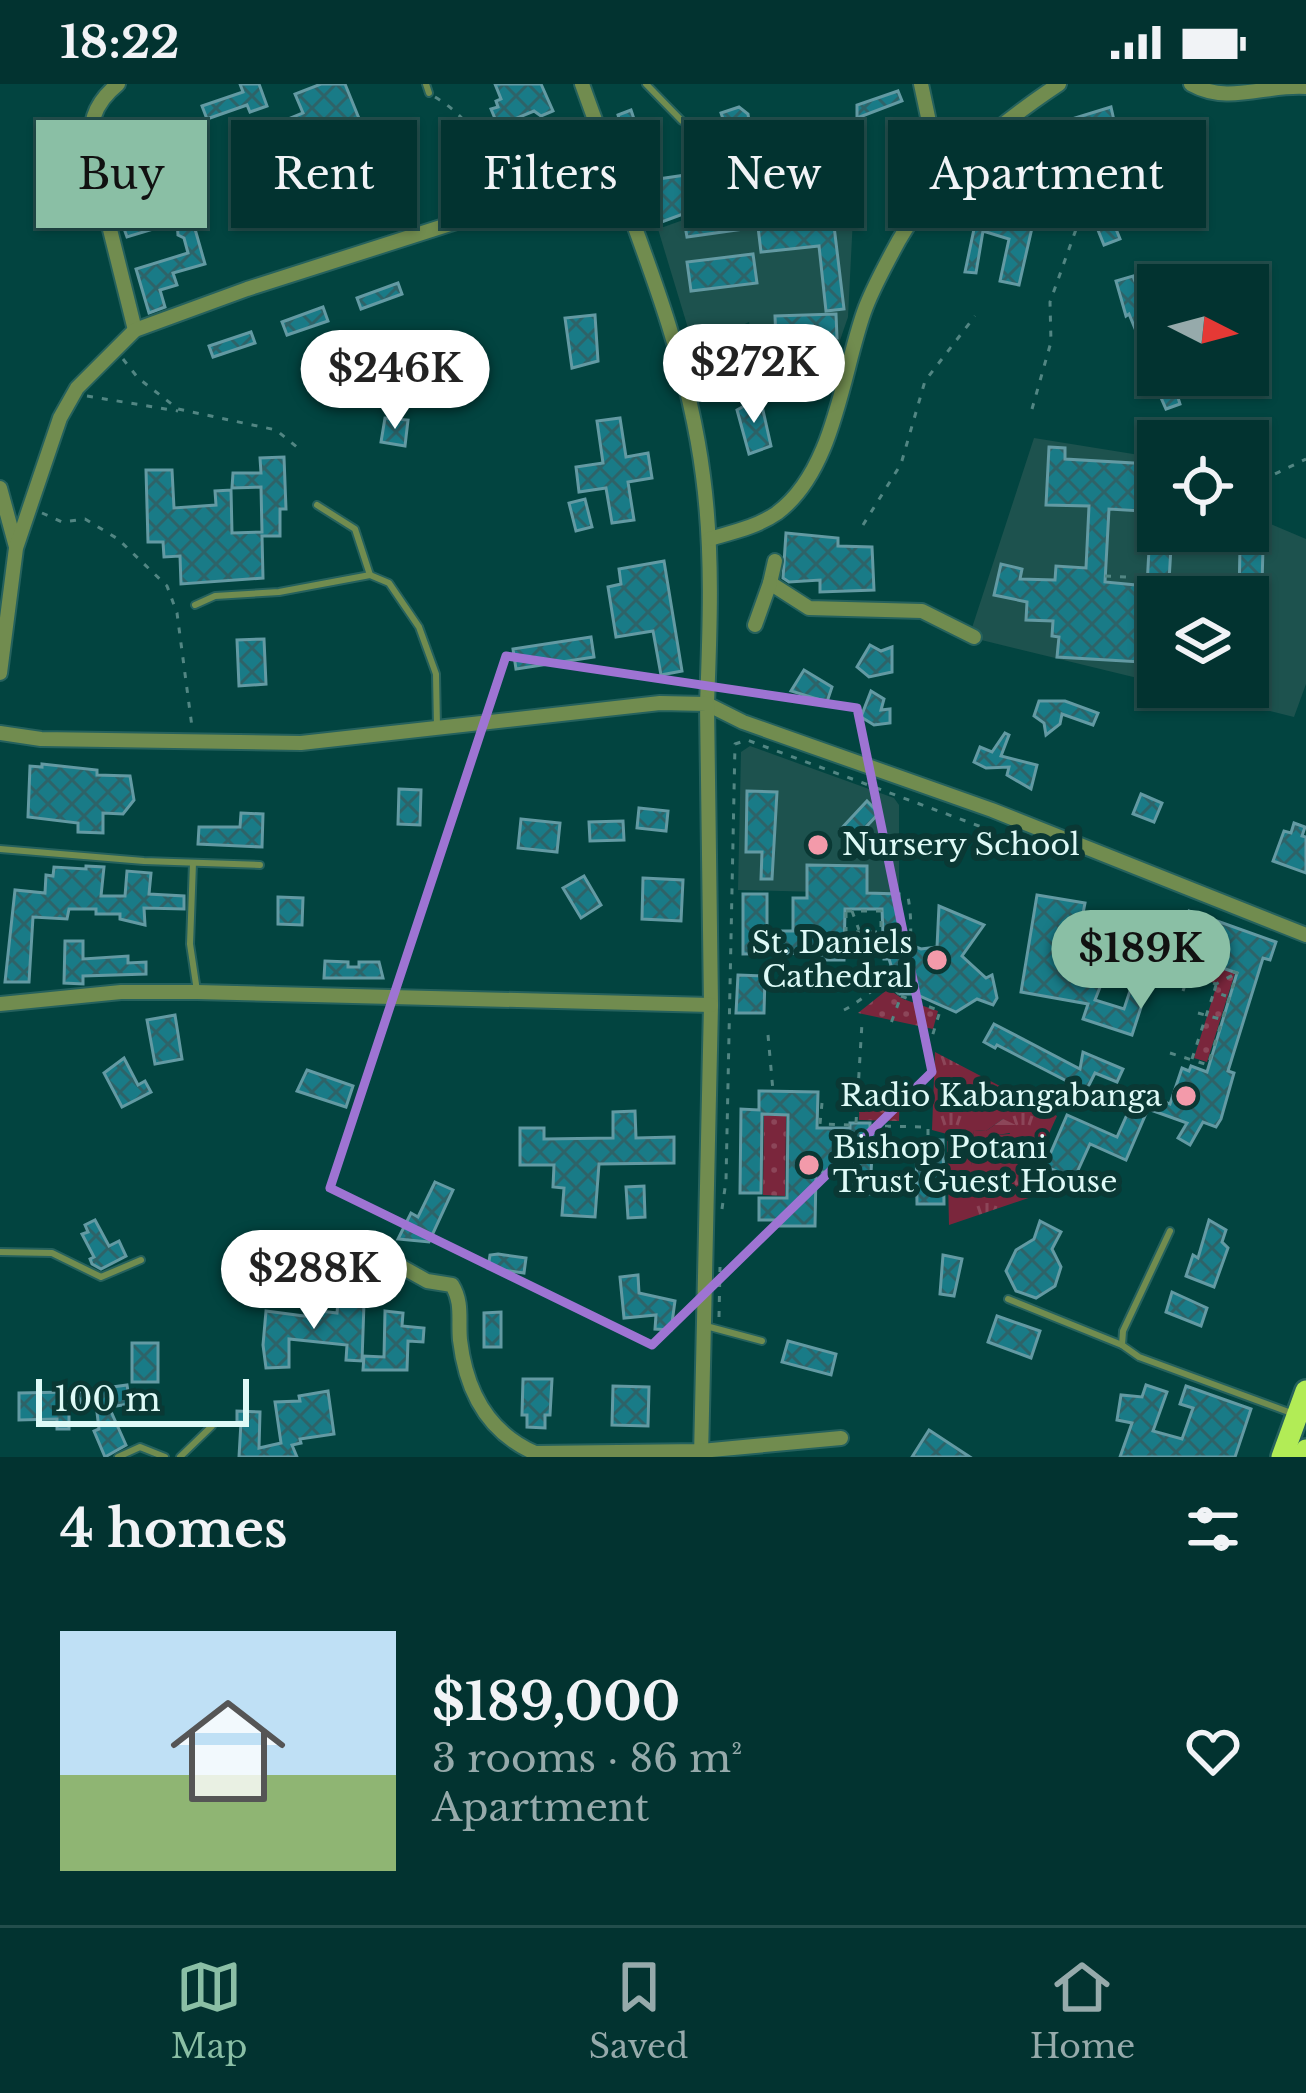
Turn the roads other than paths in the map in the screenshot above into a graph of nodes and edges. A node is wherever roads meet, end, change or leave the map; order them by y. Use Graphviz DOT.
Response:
graph roads {
  1 [pos="118,84"];
  2 [pos="582,84"];
  3 [pos="646,84"];
  4 [pos="921,84"];
  5 [pos="1059,84"];
  6 [pos="1191,84"];
  7 [pos="1306,87"];
  8 [pos="595,120"];
  9 [pos="929,120"];
  10 [pos="1009,120"];
  11 [pos="682,121"];
  12 [pos="441,228"];
  13 [pos="634,228"];
  14 [pos="909,228"];
  15 [pos="135,330"];
  16 [pos="0,488"];
  17 [pos="317,505"];
  18 [pos="709,539"];
  19 [pos="16,548"];
  20 [pos="775,561"];
  21 [pos="370,575"];
  22 [pos="770,583"];
  23 [pos="195,605"];
  24 [pos="755,625"];
  25 [pos="974,637"];
  26 [pos="0,674"];
  27 [pos="707,704"];
  28 [pos="437,730"];
  29 [pos="0,733"];
  30 [pos="0,849"];
  31 [pos="194,863"];
  32 [pos="260,865"];
  33 [pos="1306,935"];
  34 [pos="197,992"];
  35 [pos="0,1004"];
  36 [pos="711,1005"];
  37 [pos="1170,1231"];
  38 [pos="0,1252"];
  39 [pos="141,1260"];
  40 [pos="402,1267"];
  41 [pos="1008,1299"];
  42 [pos="703,1325"];
  43 [pos="762,1341"];
  44 [pos="1122,1345"];
  45 [pos="1306,1391"];
  46 [pos="1302,1415"];
  47 [pos="212,1426"];
  48 [pos="842,1438"];
  49 [pos="701,1454"];
  50 [pos="118,1457"];
  51 [pos="165,1457"];
  52 [pos="180,1457"];
  53 [pos="1282,1457"];
  1 -- 15 [label="street"];
  2 -- 8 [label="street"];
  3 -- 11 [label="lane"];
  4 -- 9 [label="street"];
  5 -- 10 [label="street"];
  6 -- 7 [label="street"];
  12 -- 15 [label="street"];
  13 -- 18 [label="street"];
  14 -- 18 [label="street"];
  15 -- 19 [label="street"];
  16 -- 19 [label="street"];
  17 -- 21 [label="lane"];
  18 -- 27 [label="street"];
  19 -- 26 [label="street"];
  20 -- 22 [label="street"];
  21 -- 23 [label="lane"];
  21 -- 28 [label="lane"];
  22 -- 24 [label="street"];
  22 -- 25 [label="street"];
  27 -- 28 [label="street"];
  27 -- 33 [label="street"];
  27 -- 36 [label="street"];
  28 -- 29 [label="street"];
  30 -- 31 [label="lane"];
  31 -- 32 [label="lane"];
  31 -- 34 [label="lane"];
  34 -- 35 [label="street"];
  34 -- 36 [label="street"];
  36 -- 42 [label="street"];
  37 -- 44 [label="lane"];
  38 -- 39 [label="lane"];
  40 -- 49 [label="street"];
  41 -- 44 [label="lane"];
  42 -- 43 [label="lane"];
  42 -- 49 [label="street"];
  44 -- 46 [label="lane"];
  45 -- 46 [label="highway"];
  46 -- 53 [label="highway"];
  47 -- 52 [label="lane"];
  48 -- 49 [label="street"];
  50 -- 51 [label="lane"];
}
